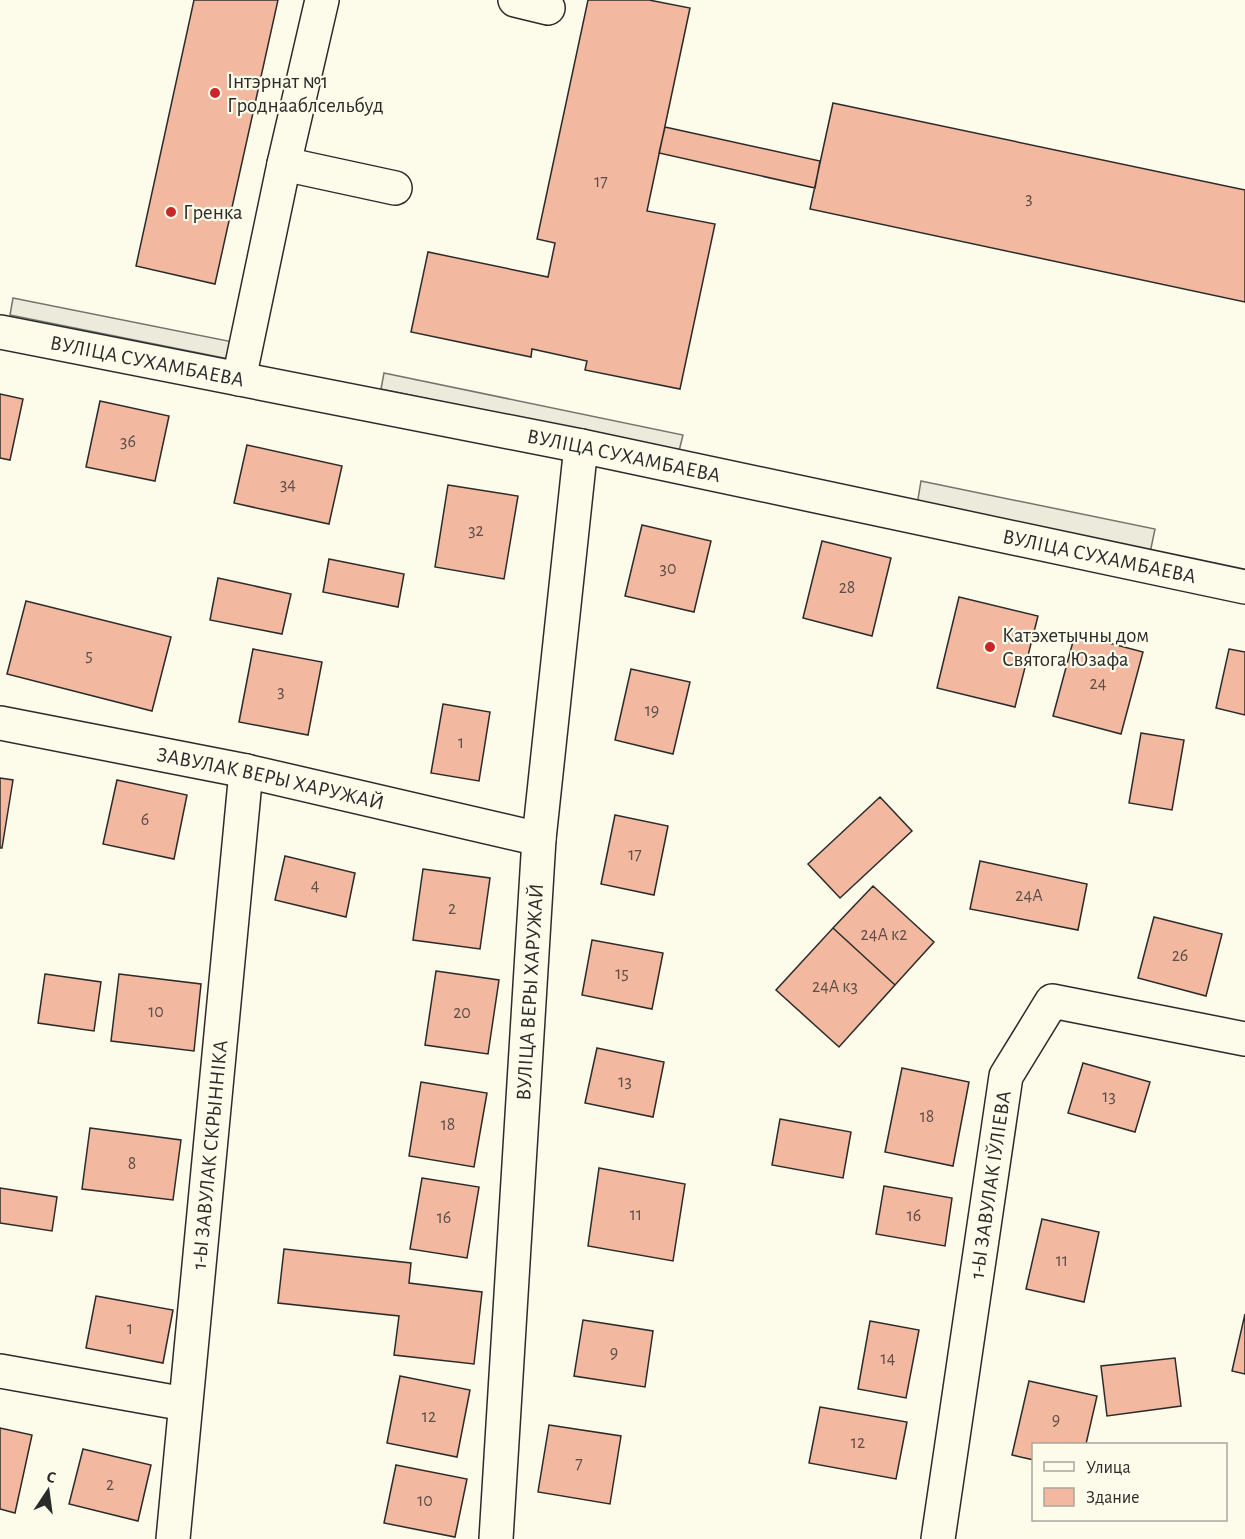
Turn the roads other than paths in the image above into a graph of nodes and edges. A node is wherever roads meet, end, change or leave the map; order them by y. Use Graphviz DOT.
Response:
graph roads {
  1 [pos="322,0"];
  2 [pos="515,0"];
  3 [pos="548,8"];
  4 [pos="284,164"];
  5 [pos="395,188"];
  6 [pos="0,332"];
  7 [pos="239,379"];
  8 [pos="581,446"];
  9 [pos="1245,587"];
  10 [pos="0,723"];
  11 [pos="246,771"];
  12 [pos="539,839"];
  13 [pos="1245,1039"];
  14 [pos="0,1371"];
  15 [pos="185,1404"];
  16 [pos="173,1539"];
  17 [pos="496,1539"];
  18 [pos="938,1539"];
  1 -- 4 [label="street"];
  2 -- 3 [label="street"];
  4 -- 5 [label="street"];
  4 -- 7 [label="street"];
  6 -- 7 [label="street, ВУЛІЦА СУХАМБАЕВА"];
  7 -- 8 [label="street, ВУЛІЦА СУХАМБАЕВА"];
  8 -- 9 [label="street, ВУЛІЦА СУХАМБАЕВА"];
  8 -- 12 [label="street, ВУЛІЦА ВЕРЫ ХАРУЖАЙ"];
  10 -- 11 [label="street, ЗАВУЛАК ВЕРЫ ХАРУЖАЙ"];
  11 -- 12 [label="street, ЗАВУЛАК ВЕРЫ ХАРУЖАЙ"];
  11 -- 15 [label="street, 1-Ы ЗАВУЛАК СКРЫННІКА"];
  12 -- 17 [label="street, ВУЛІЦА ВЕРЫ ХАРУЖАЙ"];
  13 -- 18 [label="street, 1-Ы ЗАВУЛАК ІЎЛІЕВА"];
  14 -- 15 [label="street"];
  15 -- 16 [label="street, 1-Ы ЗАВУЛАК СКРЫННІКА"];
}
